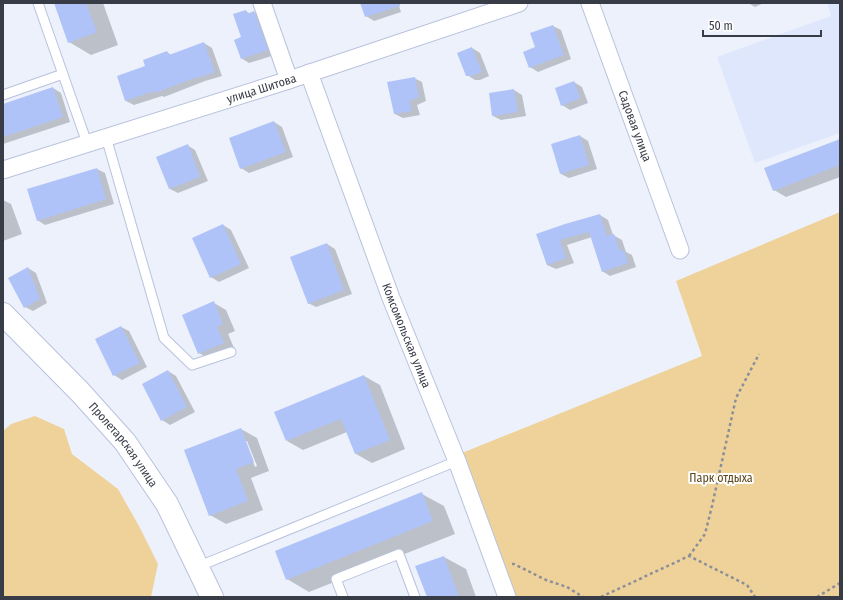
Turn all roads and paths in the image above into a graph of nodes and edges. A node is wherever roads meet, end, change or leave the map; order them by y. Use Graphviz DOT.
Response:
graph roads {
  1 [pos="38,3"];
  2 [pos="262,3"];
  3 [pos="519,3"];
  4 [pos="590,3"];
  5 [pos="309,73"];
  6 [pos="63,74"];
  7 [pos="289,80"];
  8 [pos="3,95"];
  9 [pos="106,137"];
  10 [pos="87,143"];
  11 [pos="3,170"];
  12 [pos="680,250"];
  13 [pos="3,314"];
  14 [pos="231,352"];
  15 [pos="759,354"];
  16 [pos="457,460"];
  17 [pos="690,556"];
  18 [pos="197,567"];
  19 [pos="496,568"];
  20 [pos="840,583"];
  21 [pos="212,597"];
  22 [pos="343,597"];
  23 [pos="415,597"];
  24 [pos="507,597"];
  25 [pos="584,597"];
  26 [pos="601,597"];
  27 [pos="755,597"];
  28 [pos="817,597"];
  1 -- 6 [label="lane"];
  2 -- 7 [label="street"];
  3 -- 5 [label="street, улица Шитова"];
  4 -- 12 [label="street, Садовая улица"];
  5 -- 7 [label="street, улица Шитова"];
  5 -- 16 [label="street, Комсомольская улица"];
  6 -- 8 [label="lane"];
  6 -- 10 [label="lane"];
  7 -- 9 [label="street, улица Шитова"];
  9 -- 10 [label="street, улица Шитова"];
  9 -- 14 [label="lane"];
  10 -- 11 [label="street, улица Шитова"];
  13 -- 18 [label="street, Пролетарская улица"];
  15 -- 17 [label="path"];
  16 -- 18 [label="lane"];
  16 -- 19 [label="street, Комсомольская улица"];
  17 -- 26 [label="path"];
  17 -- 27 [label="path"];
  18 -- 21 [label="street, Пролетарская улица"];
  19 -- 24 [label="street, Комсомольская улица"];
  19 -- 25 [label="path"];
  20 -- 28 [label="path"];
  22 -- 23 [label="lane"];
}
